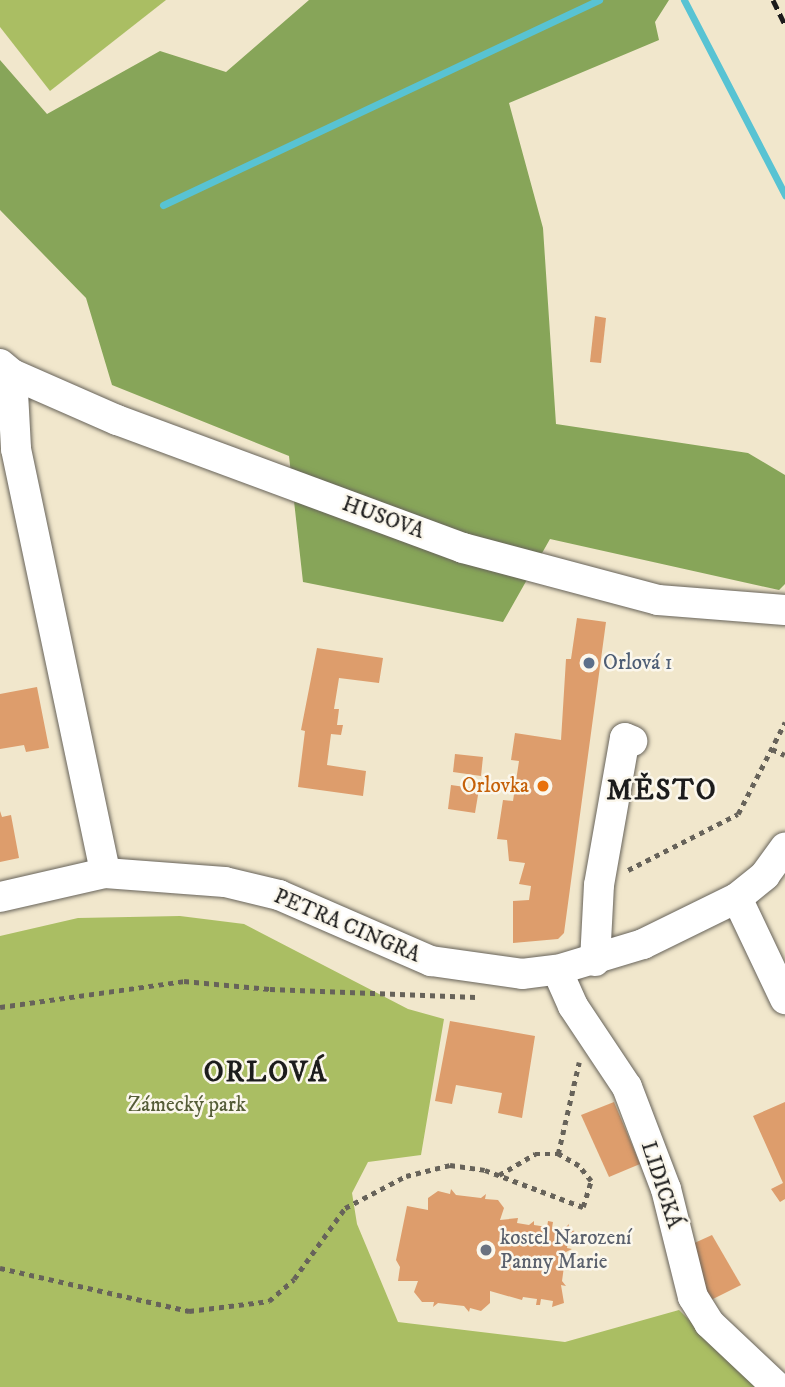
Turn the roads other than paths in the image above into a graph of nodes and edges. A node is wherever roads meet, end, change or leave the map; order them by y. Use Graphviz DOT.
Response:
graph roads {
  1 [pos="6,369"];
  2 [pos="785,610"];
  3 [pos="632,741"];
  4 [pos="785,847"];
  5 [pos="105,873"];
  6 [pos="0,897"];
  7 [pos="737,898"];
  8 [pos="595,961"];
  9 [pos="557,970"];
  10 [pos="785,999"];
  11 [pos="777,1387"];
  1 -- 2 [label="street, HUSOVA"];
  1 -- 5 [label="street"];
  3 -- 8 [label="street"];
  4 -- 7 [label="street, PETRA CINGRA"];
  5 -- 6 [label="street, PETRA CINGRA"];
  5 -- 9 [label="street, PETRA CINGRA"];
  7 -- 8 [label="street, PETRA CINGRA"];
  7 -- 10 [label="street"];
  8 -- 9 [label="street, PETRA CINGRA"];
  9 -- 11 [label="street, LIDICKÁ"];
}
